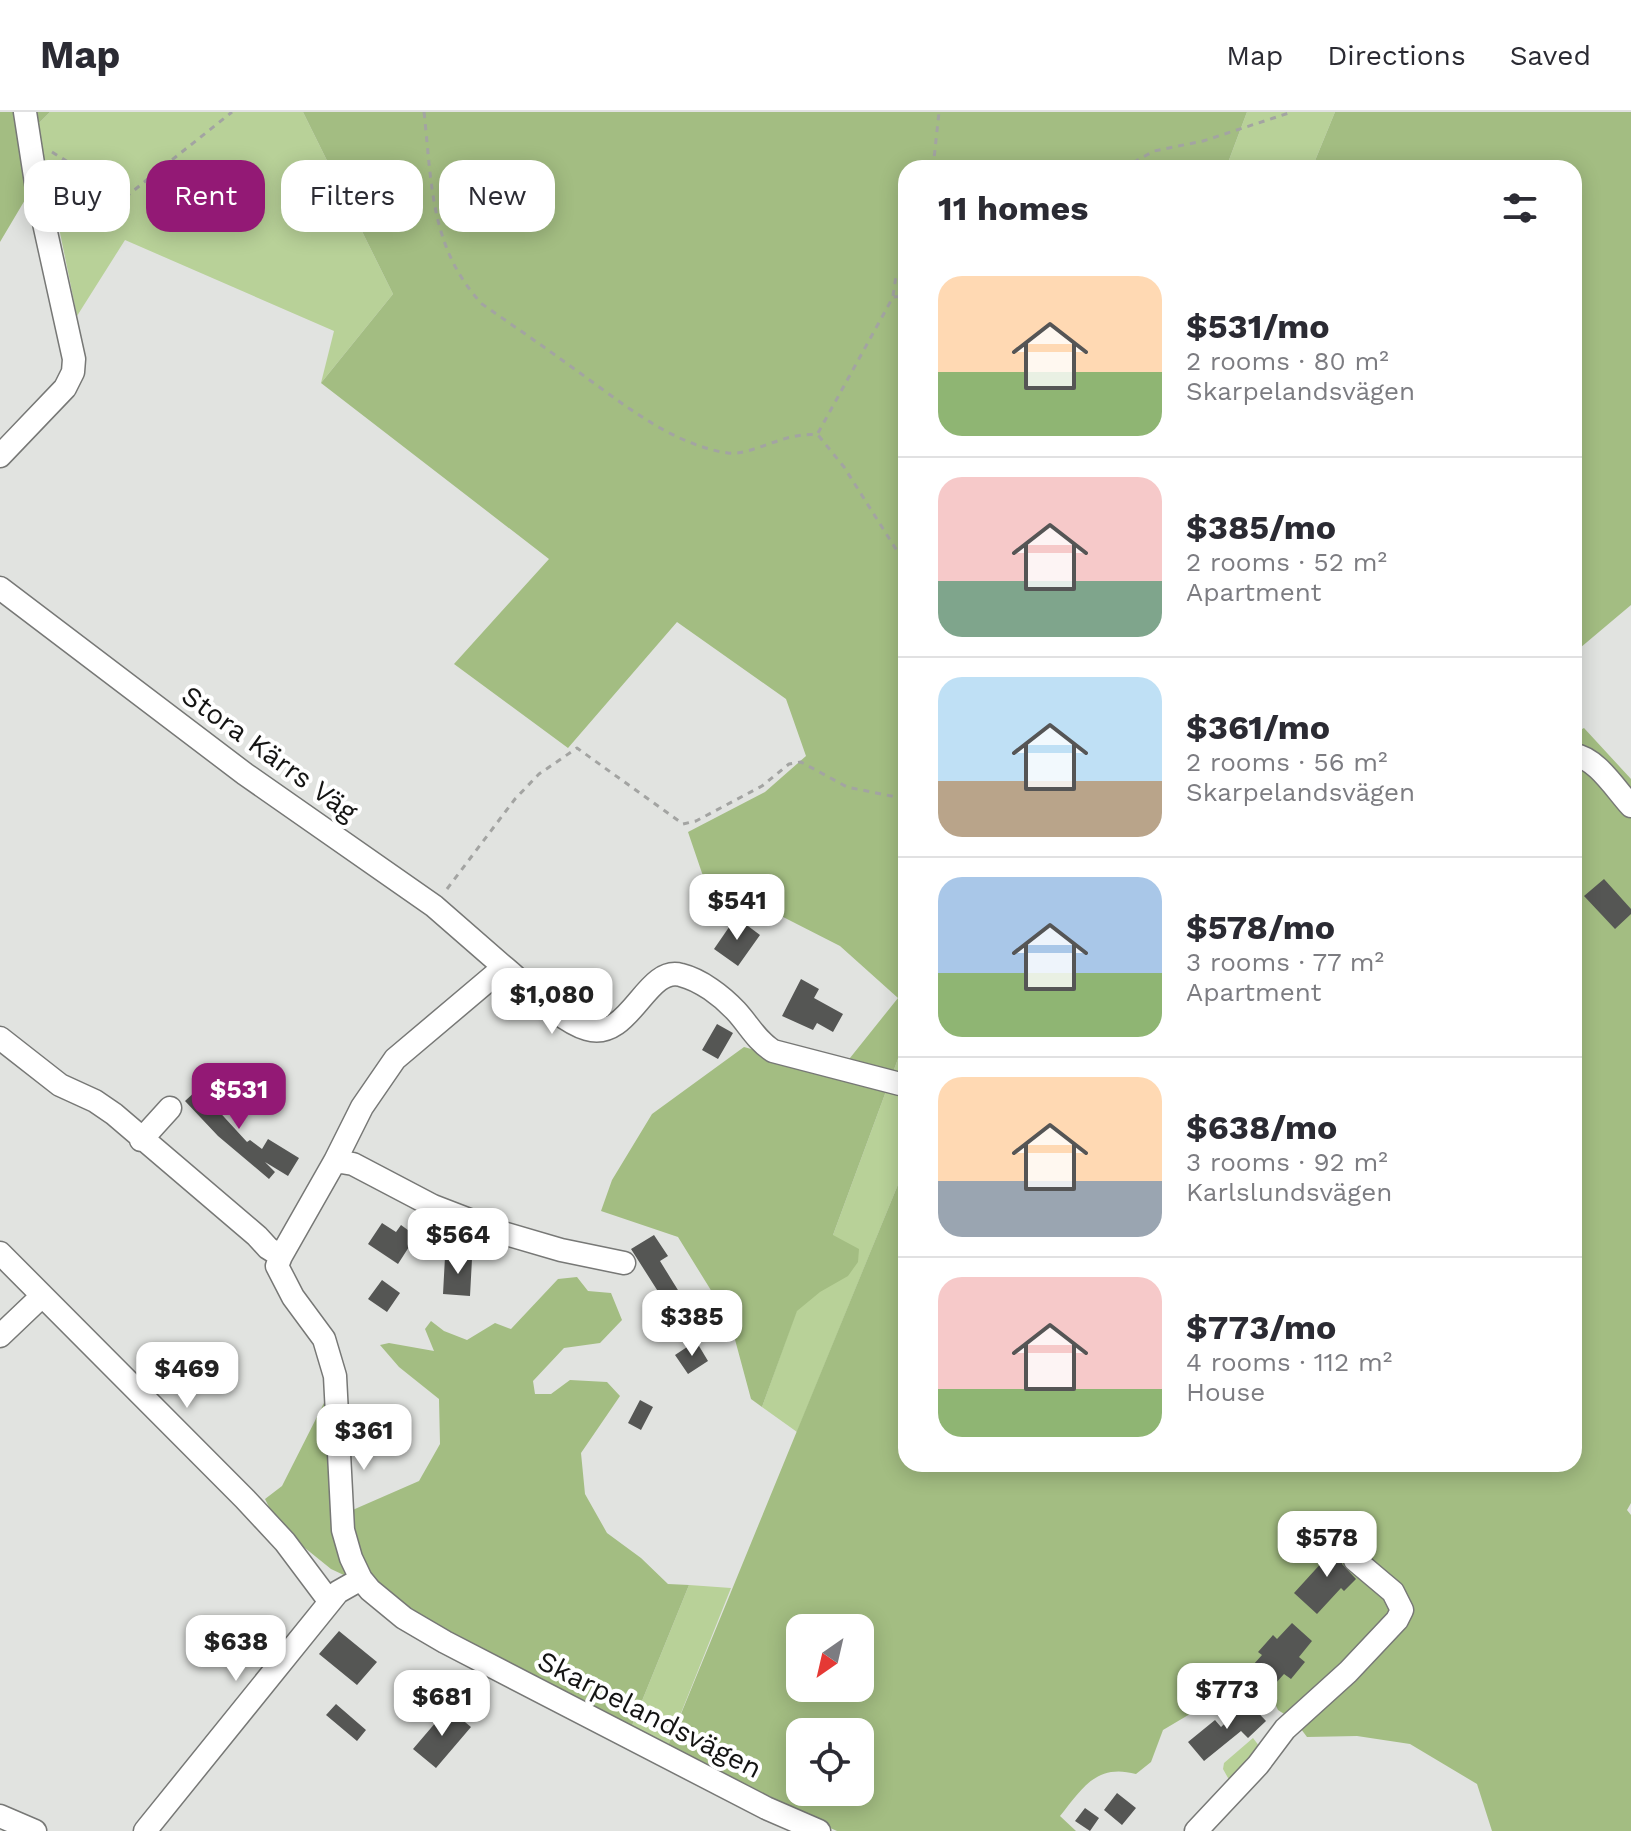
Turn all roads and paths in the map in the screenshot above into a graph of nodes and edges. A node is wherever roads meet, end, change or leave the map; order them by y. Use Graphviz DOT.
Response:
graph roads {
  1 [pos="25,112"];
  2 [pos="232,112"];
  3 [pos="424,112"];
  4 [pos="939,112"];
  5 [pos="1292,112"];
  6 [pos="29,137"];
  7 [pos="934,160"];
  8 [pos="1138,160"];
  9 [pos="898,274"];
  10 [pos="893,297"];
  11 [pos="898,297"];
  12 [pos="818,435"];
  13 [pos="0,456"];
  14 [pos="898,552"];
  15 [pos="0,588"];
  16 [pos="1582,756"];
  17 [pos="898,797"];
  18 [pos="1631,806"];
  19 [pos="434,906"];
  20 [pos="504,967"];
  21 [pos="0,1038"];
  22 [pos="898,1083"];
  23 [pos="170,1108"];
  24 [pos="141,1140"];
  25 [pos="335,1161"];
  26 [pos="0,1253"];
  27 [pos="281,1256"];
  28 [pos="624,1263"];
  29 [pos="42,1296"];
  30 [pos="0,1336"];
  31 [pos="1355,1560"];
  32 [pos="361,1579"];
  33 [pos="330,1602"];
  34 [pos="0,1816"];
  35 [pos="35,1831"];
  36 [pos="145,1831"];
  37 [pos="819,1831"];
  38 [pos="1196,1831"];
  1 -- 6 [label="street"];
  2 -- 6 [label="path"];
  3 -- 12 [label="path"];
  4 -- 7 [label="path"];
  5 -- 8 [label="path"];
  6 -- 13 [label="street"];
  9 -- 10 [label="path"];
  10 -- 11 [label="path"];
  10 -- 12 [label="path"];
  12 -- 14 [label="path"];
  15 -- 19 [label="street, Stora Kärrs Väg"];
  16 -- 18 [label="street"];
  17 -- 19 [label="path"];
  19 -- 20 [label="street, Stora Kärrs Väg"];
  20 -- 22 [label="street, Stora Kärrs Väg"];
  20 -- 25 [label="street"];
  21 -- 24 [label="street"];
  23 -- 24 [label="street"];
  24 -- 27 [label="street"];
  25 -- 27 [label="street"];
  25 -- 28 [label="street"];
  26 -- 29 [label="street"];
  27 -- 32 [label="street, Skarpelandsvägen"];
  29 -- 30 [label="street"];
  29 -- 33 [label="street"];
  31 -- 38 [label="street"];
  32 -- 33 [label="street"];
  32 -- 37 [label="street, Skarpelandsvägen"];
  33 -- 36 [label="street"];
  34 -- 35 [label="street"];
}
